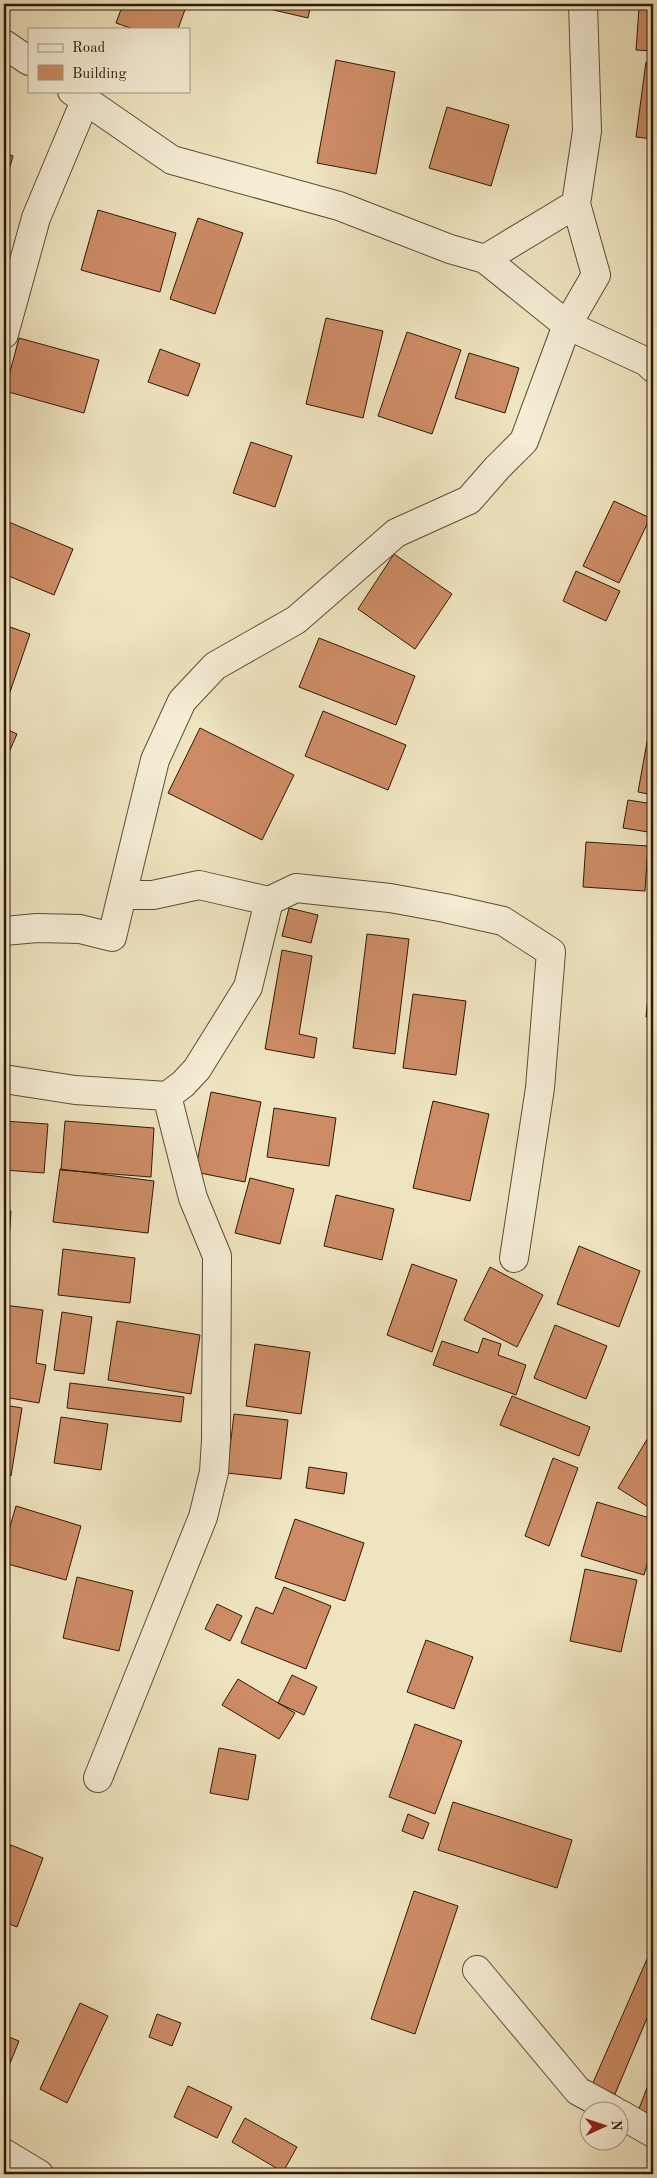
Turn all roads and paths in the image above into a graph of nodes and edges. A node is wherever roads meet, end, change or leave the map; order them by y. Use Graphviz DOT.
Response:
graph roads {
  1 [pos="583,4"];
  2 [pos="4,44"];
  3 [pos="28,60"];
  4 [pos="78,96"];
  5 [pos="576,204"];
  6 [pos="485,259"];
  7 [pos="567,325"];
  8 [pos="4,334"];
  9 [pos="651,359"];
  10 [pos="122,895"];
  11 [pos="270,900"];
  12 [pos="4,931"];
  13 [pos="4,1079"];
  14 [pos="168,1096"];
  15 [pos="514,1258"];
  16 [pos="98,1778"];
  17 [pos="477,1970"];
  18 [pos="595,2100"];
  19 [pos="630,2120"];
  20 [pos="653,2133"];
  21 [pos="4,2153"];
  22 [pos="39,2174"];
  1 -- 5 [label="street"];
  2 -- 3 [label="street"];
  4 -- 6 [label="street"];
  4 -- 8 [label="street"];
  5 -- 6 [label="street"];
  5 -- 7 [label="street"];
  6 -- 7 [label="street"];
  7 -- 9 [label="street"];
  7 -- 10 [label="street"];
  10 -- 11 [label="street"];
  10 -- 12 [label="street"];
  11 -- 14 [label="street"];
  11 -- 15 [label="street"];
  13 -- 14 [label="street"];
  14 -- 16 [label="street"];
  17 -- 18 [label="street"];
  19 -- 20 [label="street"];
  21 -- 22 [label="street"];
}
